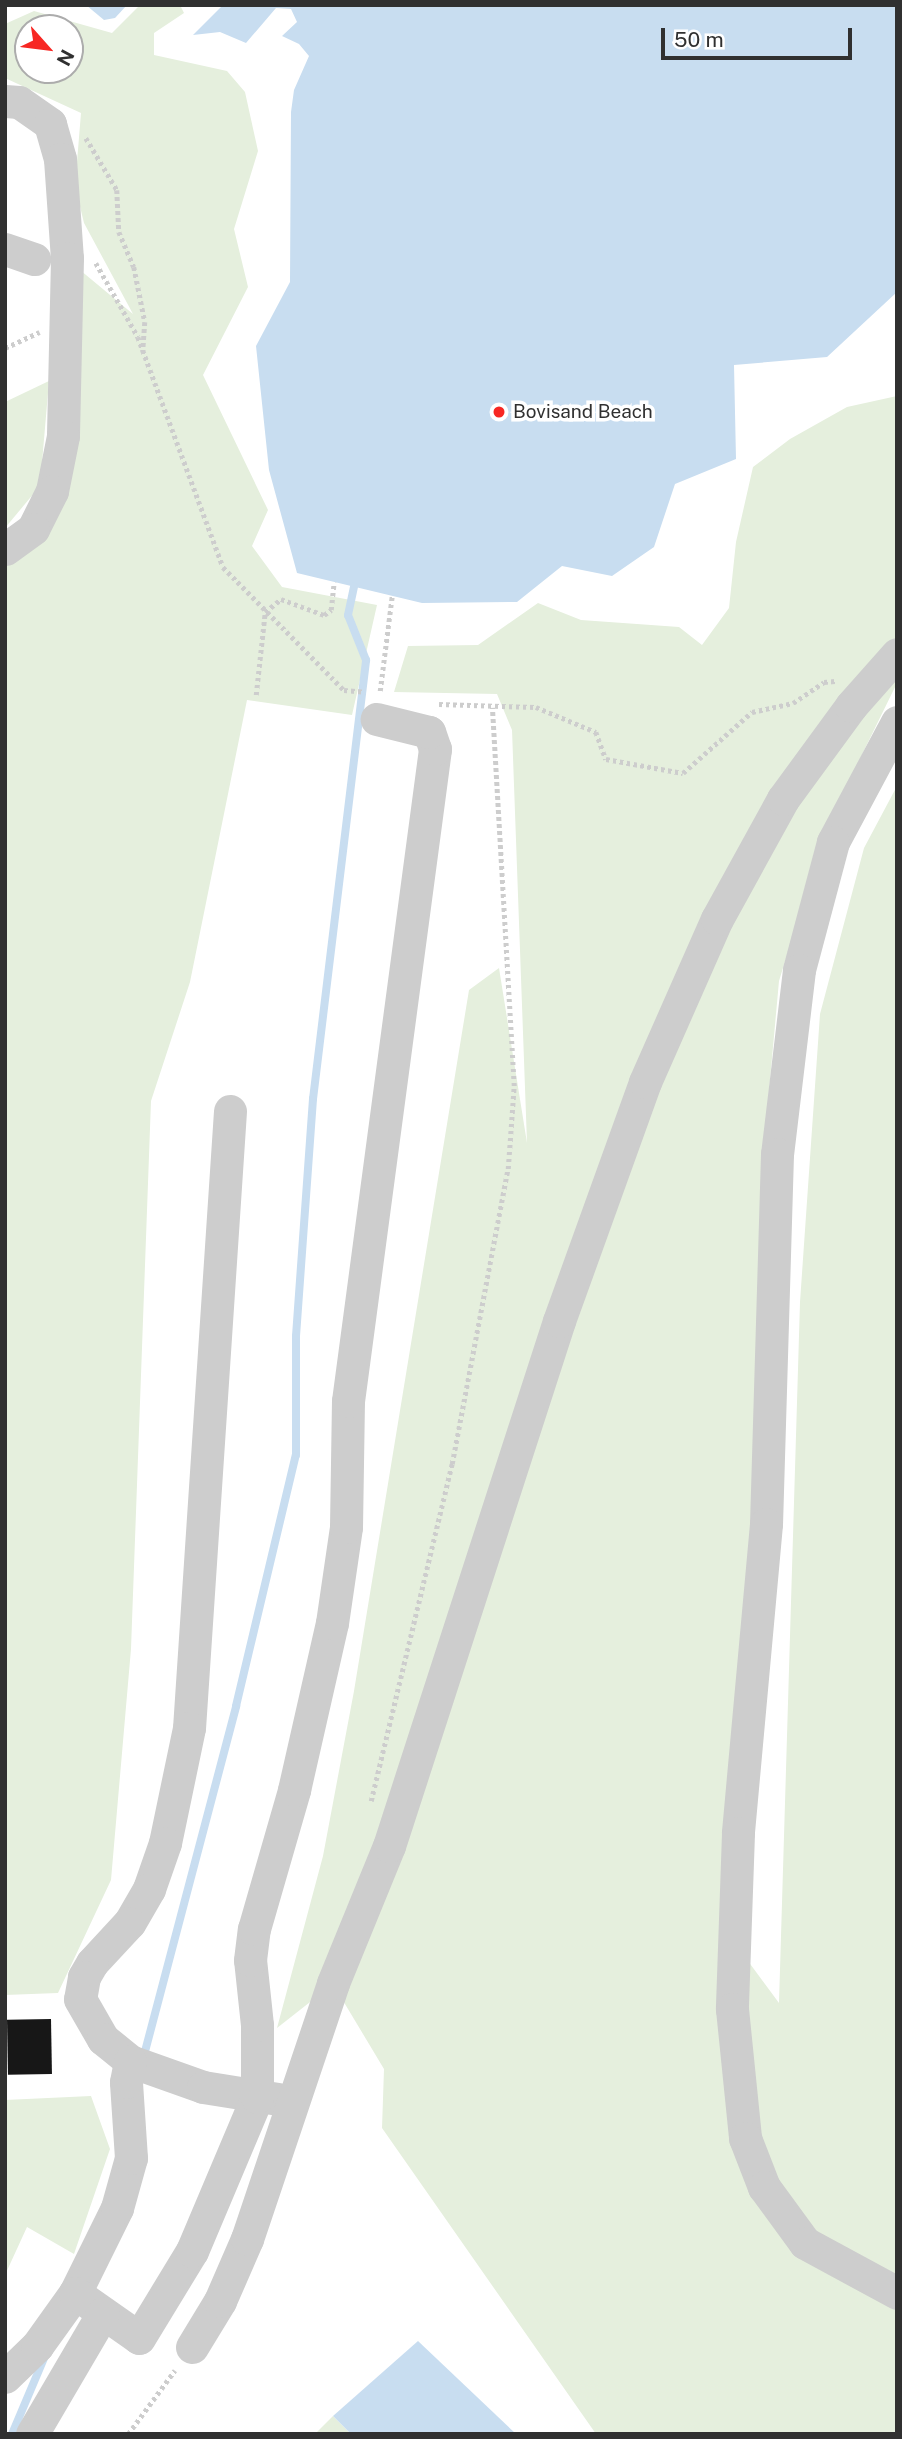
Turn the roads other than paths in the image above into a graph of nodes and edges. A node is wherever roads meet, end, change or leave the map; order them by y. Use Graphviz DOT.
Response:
graph roads {
  1 [pos="5,101"];
  2 [pos="50,257"];
  3 [pos="5,549"];
  4 [pos="897,654"];
  5 [pos="375,702"];
  6 [pos="897,722"];
  7 [pos="230,1111"];
  8 [pos="130,2061"];
  9 [pos="294,2095"];
  10 [pos="257,2097"];
  11 [pos="897,2292"];
  12 [pos="75,2293"];
  13 [pos="103,2313"];
  14 [pos="192,2347"];
  15 [pos="5,2377"];
  16 [pos="32,2434"];
  1 -- 2 [label="street"];
  2 -- 3 [label="street"];
  4 -- 9 [label="street"];
  5 -- 10 [label="street"];
  6 -- 11 [label="street"];
  7 -- 8 [label="street"];
  8 -- 10 [label="street"];
  8 -- 12 [label="street"];
  9 -- 10 [label="street"];
  9 -- 14 [label="street"];
  10 -- 13 [label="street"];
  12 -- 13 [label="street"];
  12 -- 15 [label="street"];
  13 -- 16 [label="street"];
}
